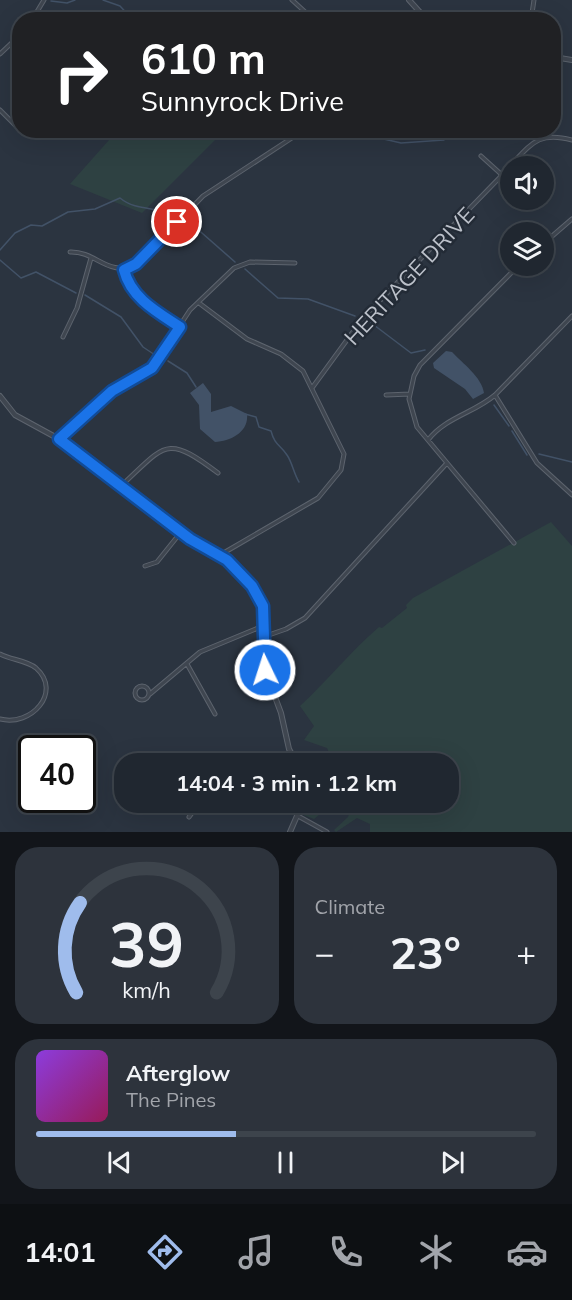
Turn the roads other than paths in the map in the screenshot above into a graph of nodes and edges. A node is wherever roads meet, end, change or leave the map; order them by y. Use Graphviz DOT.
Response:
graph roads {
  1 [pos="292,0"];
  2 [pos="409,0"];
  3 [pos="305,12"];
  4 [pos="420,12"];
  5 [pos="12,42"];
  6 [pos="0,54"];
  7 [pos="0,110"];
  8 [pos="12,122"];
  9 [pos="292,138"];
  10 [pos="542,138"];
  11 [pos="481,156"];
  12 [pos="521,156"];
  13 [pos="500,174"];
  14 [pos="500,178"];
  15 [pos="572,219"];
  16 [pos="554,235"];
  17 [pos="70,252"];
  18 [pos="91,258"];
  19 [pos="295,263"];
  20 [pos="124,270"];
  21 [pos="508,276"];
  22 [pos="199,303"];
  23 [pos="572,316"];
  24 [pos="180,327"];
  25 [pos="63,337"];
  26 [pos="312,388"];
  27 [pos="410,394"];
  28 [pos="386,395"];
  29 [pos="495,395"];
  30 [pos="1,399"];
  31 [pos="59,439"];
  32 [pos="428,440"];
  33 [pos="447,463"];
  34 [pos="218,473"];
  35 [pos="122,485"];
  36 [pos="572,495"];
  37 [pos="181,532"];
  38 [pos="514,543"];
  39 [pos="220,555"];
  40 [pos="144,566"];
  41 [pos="263,626"];
  42 [pos="263,637"];
  43 [pos="0,654"];
  44 [pos="187,664"];
  45 [pos="150,694"];
  46 [pos="215,714"];
  47 [pos="0,719"];
  48 [pos="291,753"];
  49 [pos="192,813"];
  50 [pos="299,813"];
  51 [pos="298,816"];
  52 [pos="189,817"];
  53 [pos="290,832"];
  54 [pos="327,832"];
  1 -- 3 [label="street"];
  2 -- 4 [label="street"];
  5 -- 6 [label="street"];
  7 -- 8 [label="street"];
  9 -- 20 [label="street"];
  10 -- 12 [label="street, HERITAGE DRIVE"];
  11 -- 13 [label="street"];
  14 -- 26 [label="street, HERITAGE DRIVE"];
  15 -- 16 [label="street"];
  17 -- 18 [label="street"];
  18 -- 20 [label="street"];
  18 -- 25 [label="street"];
  19 -- 22 [label="street"];
  20 -- 24 [label="street"];
  21 -- 27 [label="street"];
  22 -- 24 [label="street"];
  22 -- 26 [label="street"];
  23 -- 29 [label="street"];
  24 -- 31 [label="street"];
  26 -- 39 [label="street"];
  27 -- 28 [label="street"];
  27 -- 32 [label="street"];
  29 -- 32 [label="street"];
  29 -- 36 [label="street"];
  30 -- 31 [label="street"];
  31 -- 35 [label="street"];
  32 -- 33 [label="street"];
  33 -- 38 [label="street"];
  33 -- 42 [label="street"];
  34 -- 35 [label="street"];
  35 -- 37 [label="street"];
  37 -- 39 [label="street"];
  37 -- 40 [label="street"];
  39 -- 41 [label="street"];
  41 -- 42 [label="street"];
  41 -- 44 [label="street"];
  42 -- 48 [label="street"];
  43 -- 47 [label="street"];
  44 -- 45 [label="street"];
  44 -- 46 [label="street"];
  45 -- 45 [label="street"];
  49 -- 52 [label="street"];
  50 -- 51 [label="street"];
  51 -- 53 [label="street"];
  51 -- 54 [label="street"];
}
